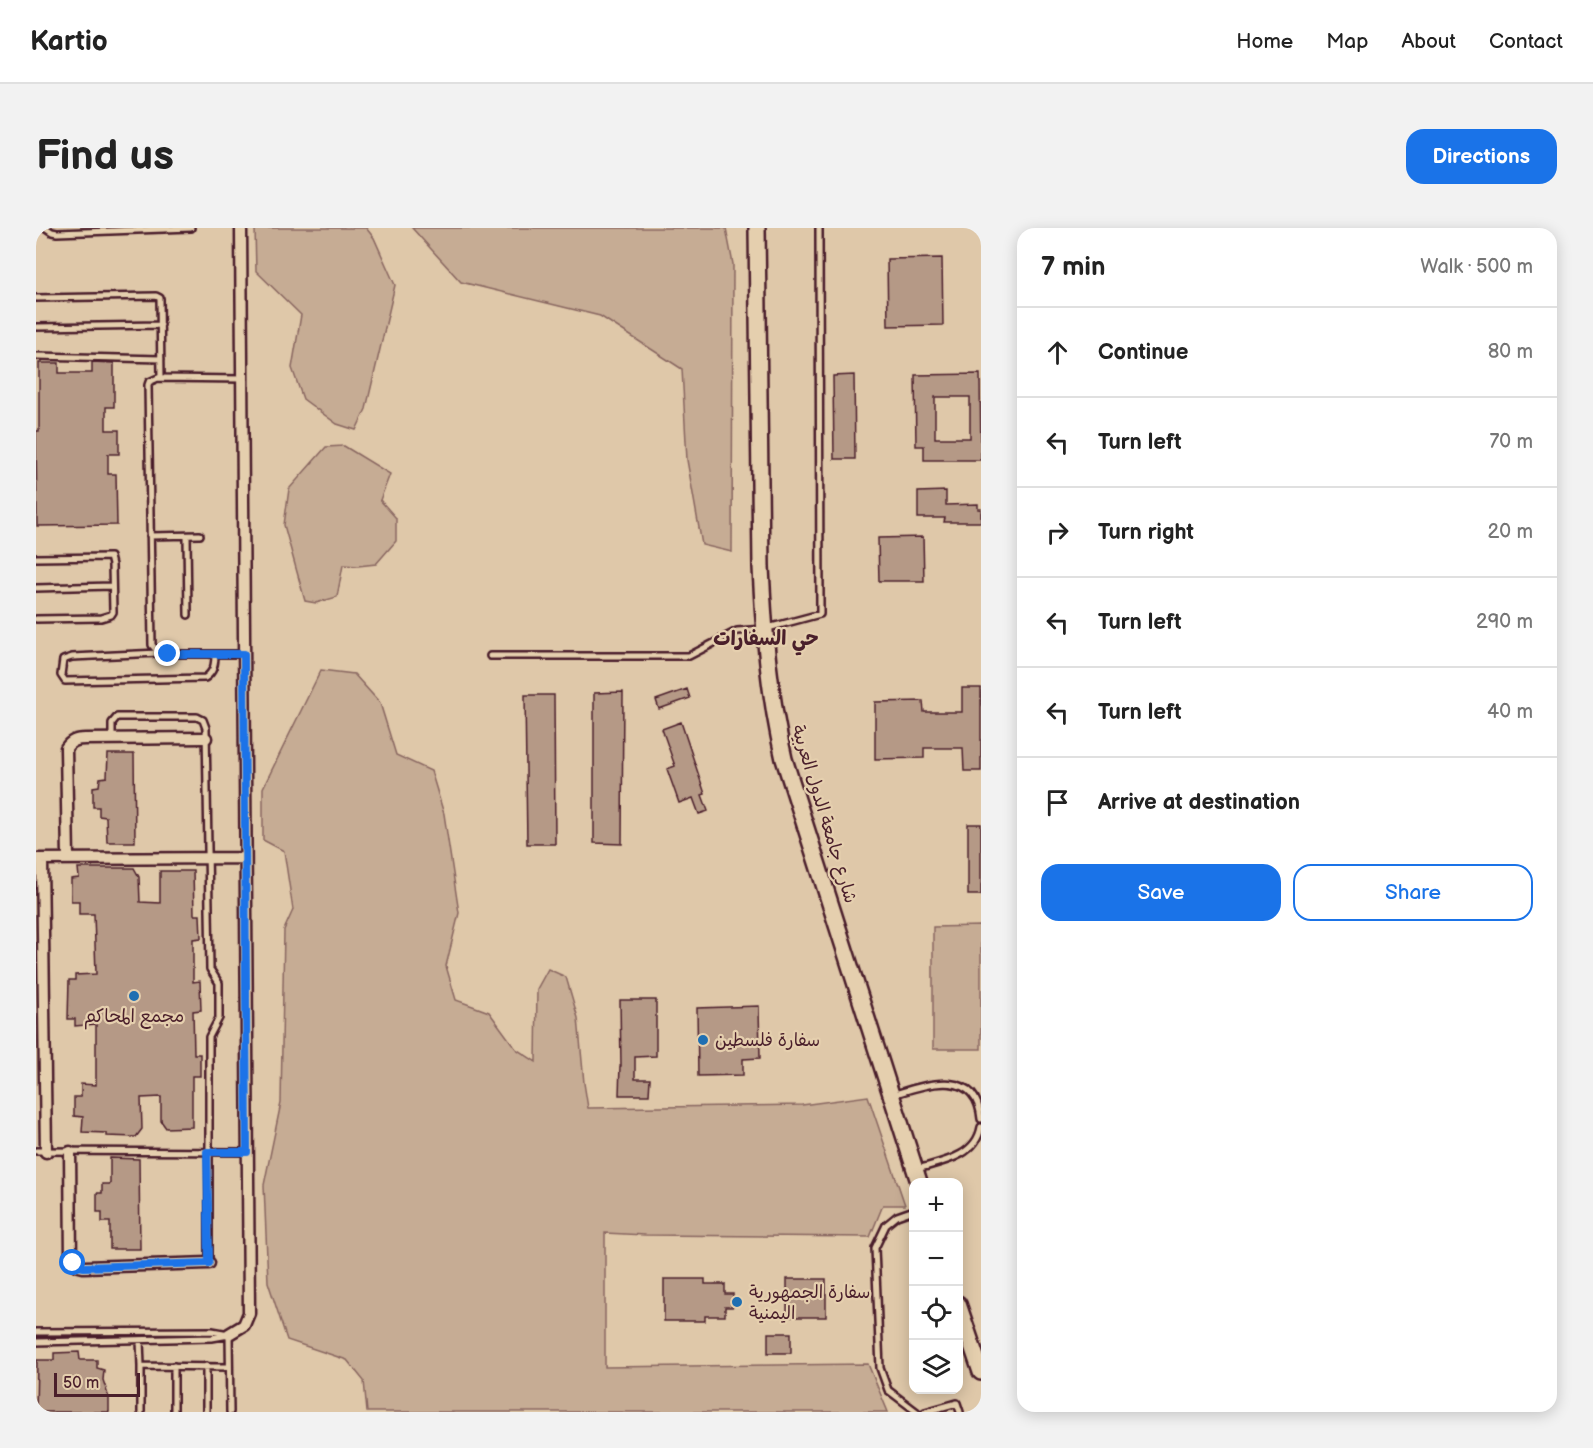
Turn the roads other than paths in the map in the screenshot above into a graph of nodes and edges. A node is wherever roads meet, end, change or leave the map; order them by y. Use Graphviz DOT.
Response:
graph roads {
  1 [pos="46,228"];
  2 [pos="191,228"];
  3 [pos="241,228"];
  4 [pos="757,228"];
  5 [pos="819,228"];
  6 [pos="36,298"];
  7 [pos="161,325"];
  8 [pos="36,327"];
  9 [pos="36,356"];
  10 [pos="161,359"];
  11 [pos="161,378"];
  12 [pos="243,379"];
  13 [pos="200,535"];
  14 [pos="150,536"];
  15 [pos="187,536"];
  16 [pos="36,558"];
  17 [pos="112,586"];
  18 [pos="36,588"];
  19 [pos="188,615"];
  20 [pos="36,619"];
  21 [pos="764,629"];
  22 [pos="159,653"];
  23 [pos="215,654"];
  24 [pos="244,654"];
  25 [pos="490,656"];
  26 [pos="112,738"];
  27 [pos="206,738"];
  28 [pos="68,858"];
  29 [pos="207,858"];
  30 [pos="245,858"];
  31 [pos="39,859"];
  32 [pos="891,1095"];
  33 [pos="981,1119"];
  34 [pos="981,1127"];
  35 [pos="41,1152"];
  36 [pos="70,1152"];
  37 [pos="207,1152"];
  38 [pos="247,1152"];
  39 [pos="917,1176"];
  40 [pos="909,1212"];
  41 [pos="209,1263"];
  42 [pos="963,1319"];
  43 [pos="36,1332"];
  44 [pos="230,1334"];
  45 [pos="140,1340"];
  46 [pos="36,1342"];
  47 [pos="141,1366"];
  48 [pos="174,1366"];
  49 [pos="206,1366"];
  50 [pos="229,1366"];
  51 [pos="981,1372"];
  52 [pos="903,1401"];
  53 [pos="141,1412"];
  54 [pos="174,1412"];
  55 [pos="206,1412"];
  56 [pos="230,1412"];
  57 [pos="904,1412"];
  58 [pos="917,1412"];
  59 [pos="925,1412"];
  60 [pos="960,1412"];
  1 -- 2 [label="lane"];
  3 -- 12 [label="street"];
  4 -- 21 [label="street, شارع جامعة الدول العربية"];
  5 -- 21 [label="lane"];
  6 -- 7 [label="lane"];
  7 -- 8 [label="lane"];
  7 -- 10 [label="lane"];
  9 -- 10 [label="lane"];
  10 -- 11 [label="lane"];
  11 -- 12 [label="lane"];
  11 -- 14 [label="lane"];
  12 -- 24 [label="street"];
  13 -- 15 [label="lane"];
  14 -- 15 [label="lane"];
  14 -- 22 [label="lane"];
  15 -- 19 [label="lane"];
  16 -- 17 [label="lane"];
  17 -- 18 [label="lane"];
  17 -- 20 [label="lane"];
  21 -- 25 [label="lane"];
  21 -- 32 [label="street, شارع جامعة الدول العربية"];
  22 -- 23 [label="lane"];
  22 -- 23 [label="lane"];
  23 -- 24 [label="lane"];
  24 -- 30 [label="street"];
  26 -- 27 [label="street"];
  26 -- 27 [label="lane"];
  26 -- 28 [label="street"];
  27 -- 29 [label="lane"];
  28 -- 29 [label="street"];
  28 -- 31 [label="street"];
  29 -- 30 [label="street"];
  29 -- 37 [label="lane"];
  30 -- 38 [label="street"];
  31 -- 35 [label="street"];
  32 -- 33 [label="lane"];
  32 -- 39 [label="street, شارع جامعة الدول العربية"];
  34 -- 39 [label="lane"];
  35 -- 36 [label="lane"];
  36 -- 37 [label="lane"];
  36 -- 41 [label="street"];
  37 -- 38 [label="lane"];
  37 -- 41 [label="lane"];
  38 -- 44 [label="street"];
  40 -- 52 [label="lane"];
  42 -- 51 [label="street"];
  43 -- 44 [label="lane"];
  44 -- 45 [label="lane"];
  44 -- 50 [label="lane"];
  45 -- 46 [label="lane"];
  45 -- 47 [label="lane"];
  47 -- 48 [label="lane"];
  47 -- 53 [label="lane"];
  48 -- 49 [label="lane"];
  48 -- 54 [label="lane"];
  49 -- 50 [label="lane"];
  49 -- 55 [label="lane"];
  50 -- 56 [label="lane"];
  52 -- 57 [label="lane"];
  52 -- 58 [label="lane"];
  59 -- 60 [label="lane"];
}
